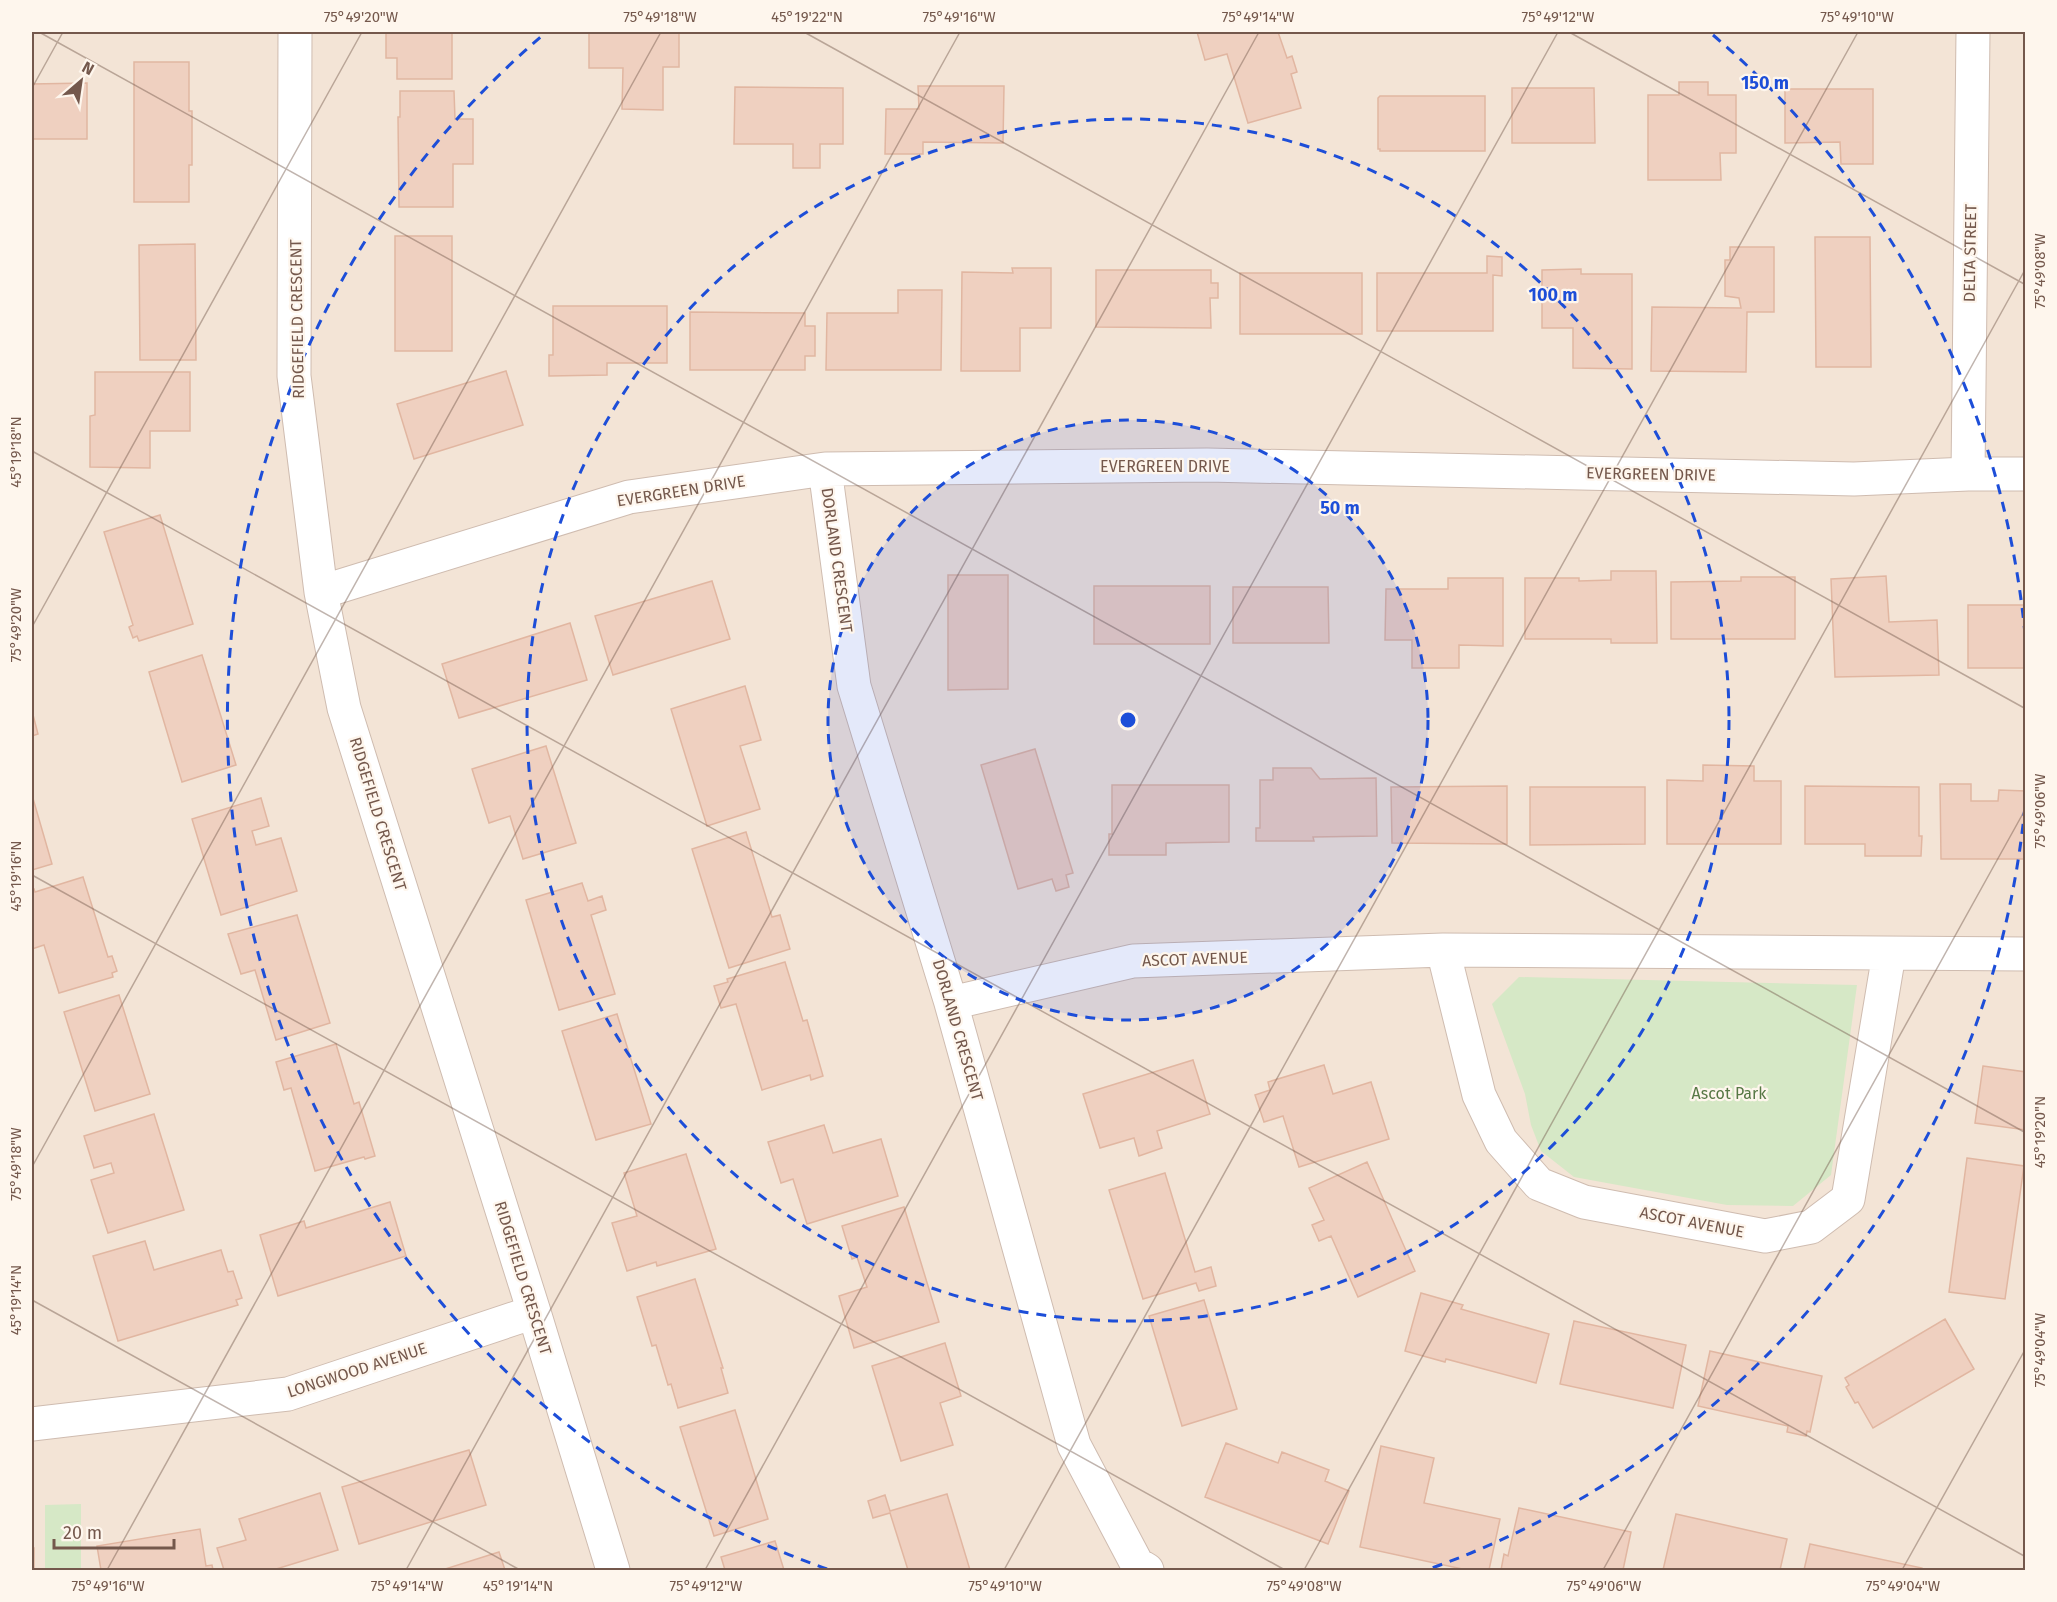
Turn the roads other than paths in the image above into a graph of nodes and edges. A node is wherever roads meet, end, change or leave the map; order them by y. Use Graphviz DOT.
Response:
graph roads {
  1 [pos="296,32"];
  2 [pos="1973,32"];
  3 [pos="825,469"];
  4 [pos="1968,474"];
  5 [pos="2025,474"];
  6 [pos="321,592"];
  7 [pos="1443,950"];
  8 [pos="1889,954"];
  9 [pos="2025,954"];
  10 [pos="951,1003"];
  11 [pos="534,1312"];
  12 [pos="33,1418"];
  13 [pos="614,1570"];
  14 [pos="1147,1570"];
  1 -- 6 [label="street, RIDGEFIELD CRESCENT"];
  2 -- 4 [label="street, DELTA STREET"];
  3 -- 4 [label="street, EVERGREEN DRIVE"];
  3 -- 6 [label="street, EVERGREEN DRIVE"];
  3 -- 10 [label="street, DORLAND CRESCENT"];
  4 -- 5 [label="street, EVERGREEN DRIVE"];
  6 -- 11 [label="street, RIDGEFIELD CRESCENT"];
  7 -- 8 [label="street, ASCOT AVENUE"];
  7 -- 8 [label="street, ASCOT AVENUE"];
  7 -- 10 [label="street, ASCOT AVENUE"];
  8 -- 9 [label="street, ASCOT AVENUE"];
  10 -- 14 [label="street, DORLAND CRESCENT"];
  11 -- 12 [label="street, LONGWOOD AVENUE"];
  11 -- 13 [label="street, RIDGEFIELD CRESCENT"];
}
